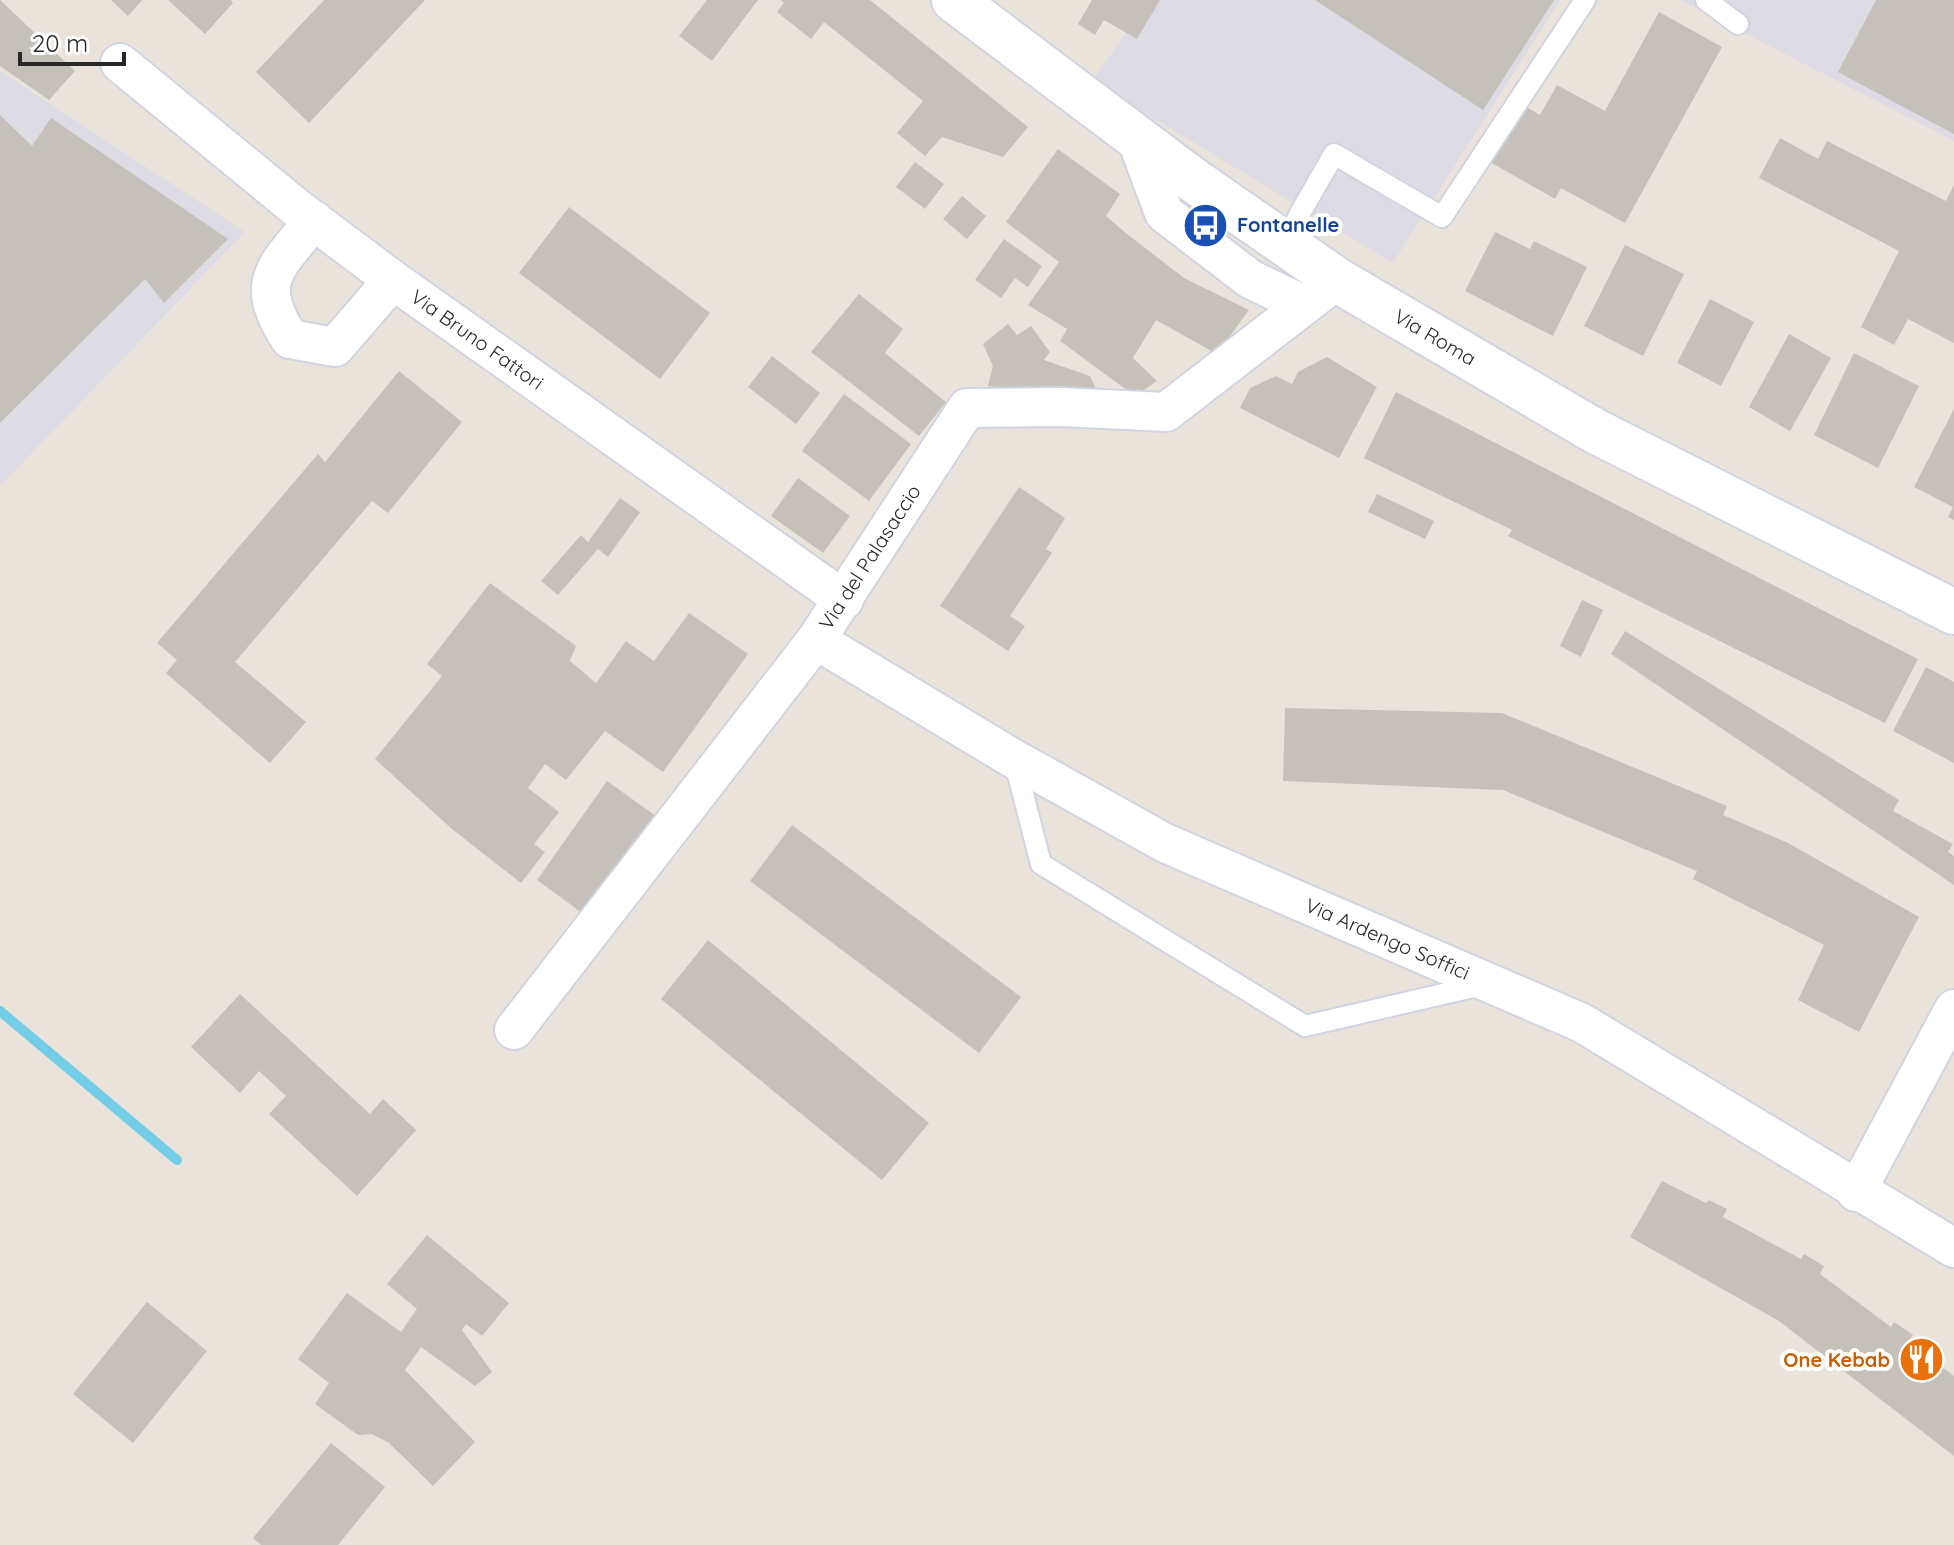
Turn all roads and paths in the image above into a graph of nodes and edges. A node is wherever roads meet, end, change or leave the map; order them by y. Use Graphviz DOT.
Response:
graph roads {
  1 [pos="954,0"];
  2 [pos="1585,0"];
  3 [pos="1706,0"];
  4 [pos="1738,24"];
  5 [pos="120,63"];
  6 [pos="1135,135"];
  7 [pos="314,220"];
  8 [pos="1288,244"];
  9 [pos="393,280"];
  10 [pos="1321,293"];
  11 [pos="844,600"];
  12 [pos="1954,612"];
  13 [pos="816,640"];
  14 [pos="1014,759"];
  15 [pos="1491,983"];
  16 [pos="1954,1009"];
  17 [pos="514,1030"];
  18 [pos="1856,1192"];
  19 [pos="1954,1248"];
  1 -- 6 [label="main road, Via Roma"];
  2 -- 8 [label="lane"];
  3 -- 4 [label="lane"];
  5 -- 7 [label="street, Via Bruno Fattori"];
  6 -- 8 [label="main road, Via Roma"];
  6 -- 10 [label="street"];
  7 -- 9 [label="street, Via Bruno Fattori"];
  7 -- 9 [label="street"];
  8 -- 10 [label="main road, Via Roma"];
  9 -- 11 [label="street, Via Bruno Fattori"];
  10 -- 11 [label="street, Via del Palasaccio"];
  10 -- 12 [label="main road, Via Roma"];
  11 -- 13 [label="street, Via del Palasaccio"];
  13 -- 14 [label="street, Via Ardengo Soffici"];
  13 -- 17 [label="street, Via del Palasaccio"];
  14 -- 15 [label="street, Via Ardengo Soffici"];
  14 -- 15 [label="lane"];
  15 -- 18 [label="street, Via Ardengo Soffici"];
  16 -- 18 [label="street"];
  18 -- 19 [label="street, Via Ardengo Soffici"];
}
